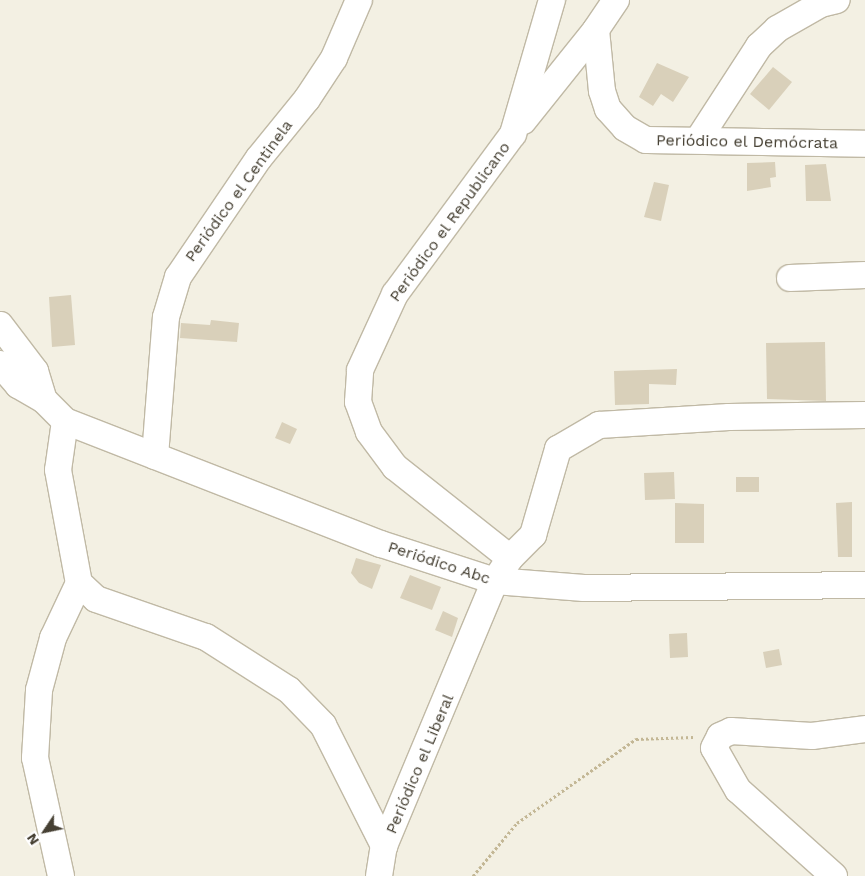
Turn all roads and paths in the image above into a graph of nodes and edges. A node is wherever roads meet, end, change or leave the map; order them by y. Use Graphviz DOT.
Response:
graph roads {
  1 [pos="359,0"];
  2 [pos="552,0"];
  3 [pos="616,0"];
  4 [pos="837,0"];
  5 [pos="596,30"];
  6 [pos="513,134"];
  7 [pos="698,140"];
  8 [pos="865,144"];
  9 [pos="865,275"];
  10 [pos="790,278"];
  11 [pos="0,325"];
  12 [pos="0,364"];
  13 [pos="44,400"];
  14 [pos="865,415"];
  15 [pos="65,421"];
  16 [pos="155,456"];
  17 [pos="510,558"];
  18 [pos="495,581"];
  19 [pos="79,583"];
  20 [pos="865,585"];
  21 [pos="865,729"];
  22 [pos="720,736"];
  23 [pos="384,846"];
  24 [pos="61,876"];
  25 [pos="379,876"];
  26 [pos="473,876"];
  27 [pos="834,876"];
  1 -- 16 [label="street, Periódico el Centinela"];
  2 -- 6 [label="street, Periódico el Republicano"];
  3 -- 5 [label="street"];
  4 -- 7 [label="street"];
  5 -- 6 [label="street"];
  5 -- 7 [label="street, Periódico el Demócrata"];
  6 -- 17 [label="street, Periódico el Republicano"];
  7 -- 8 [label="street, Periódico el Demócrata"];
  9 -- 10 [label="street"];
  11 -- 13 [label="street"];
  12 -- 13 [label="street"];
  13 -- 15 [label="street, Periódico Abc"];
  14 -- 17 [label="street, Periódico el Liberal"];
  15 -- 16 [label="street, Periódico Abc"];
  15 -- 19 [label="street"];
  16 -- 18 [label="street, Periódico Abc"];
  17 -- 18 [label="street, Periódico el Liberal"];
  18 -- 20 [label="street, Periódico Abc"];
  18 -- 23 [label="street, Periódico el Liberal"];
  19 -- 23 [label="street, Periódico el Liberal"];
  19 -- 24 [label="street"];
  21 -- 22 [label="street"];
  22 -- 26 [label="path"];
  22 -- 27 [label="street"];
  23 -- 25 [label="street"];
}
